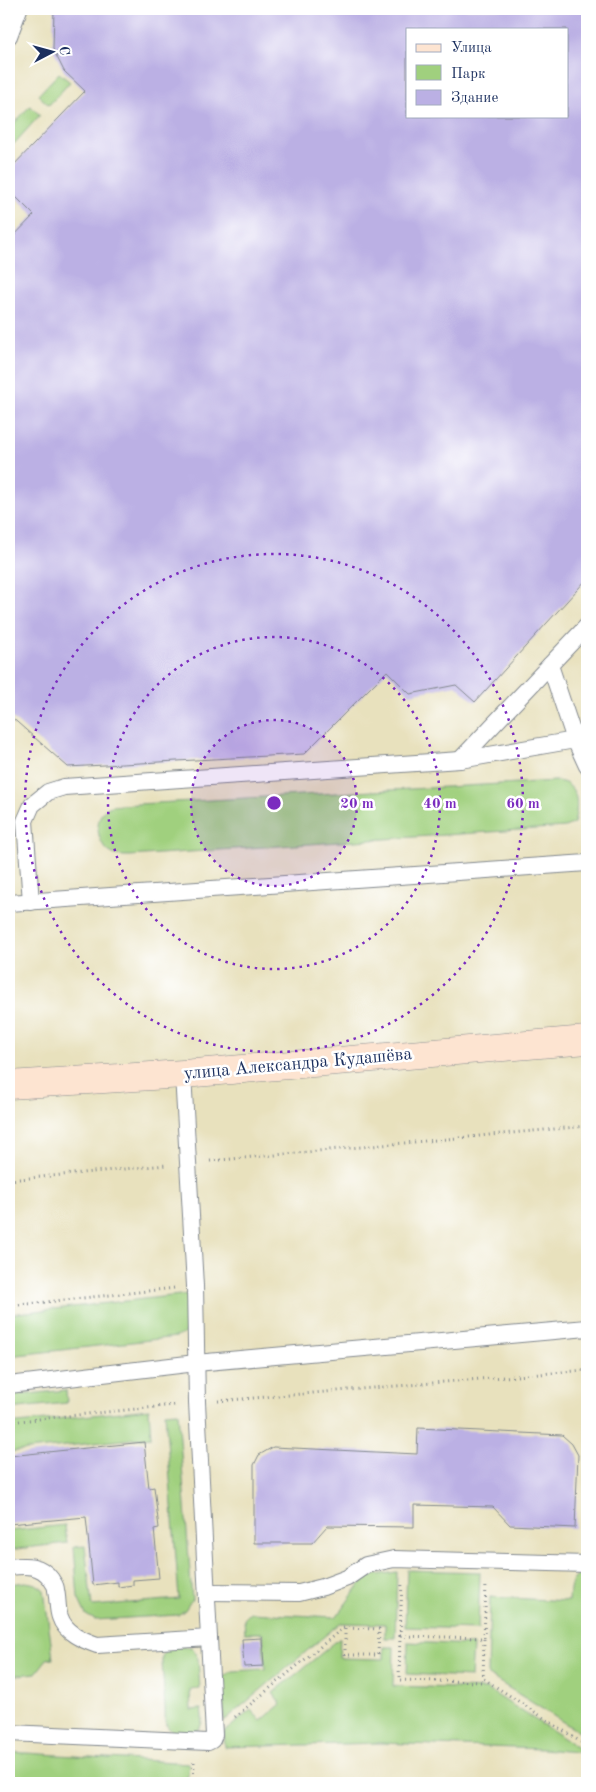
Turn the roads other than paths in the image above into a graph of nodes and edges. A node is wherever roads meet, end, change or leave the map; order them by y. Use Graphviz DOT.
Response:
graph roads {
  1 [pos="19,9"];
  2 [pos="9,36"];
  3 [pos="587,626"];
  4 [pos="550,665"];
  5 [pos="574,740"];
  6 [pos="460,760"];
  7 [pos="587,766"];
  8 [pos="587,863"];
  9 [pos="31,902"];
  10 [pos="9,903"];
  11 [pos="587,1040"];
  12 [pos="183,1074"];
  13 [pos="9,1086"];
  14 [pos="587,1328"];
  15 [pos="196,1363"];
  16 [pos="9,1385"];
  17 [pos="587,1564"];
  18 [pos="9,1567"];
  19 [pos="207,1592"];
  20 [pos="209,1638"];
  21 [pos="9,1733"];
  1 -- 2 [label="lane"];
  3 -- 4 [label="lane"];
  4 -- 5 [label="lane"];
  4 -- 6 [label="lane"];
  5 -- 6 [label="lane"];
  5 -- 7 [label="lane"];
  6 -- 9 [label="lane"];
  8 -- 9 [label="lane"];
  9 -- 10 [label="lane"];
  11 -- 12 [label="main road, улица Александра Кудашёва"];
  12 -- 13 [label="main road, улица Александра Кудашёва"];
  12 -- 15 [label="lane"];
  14 -- 15 [label="lane"];
  15 -- 16 [label="lane"];
  15 -- 19 [label="lane"];
  17 -- 19 [label="lane"];
  18 -- 20 [label="lane"];
  19 -- 20 [label="lane"];
  20 -- 21 [label="lane"];
}
